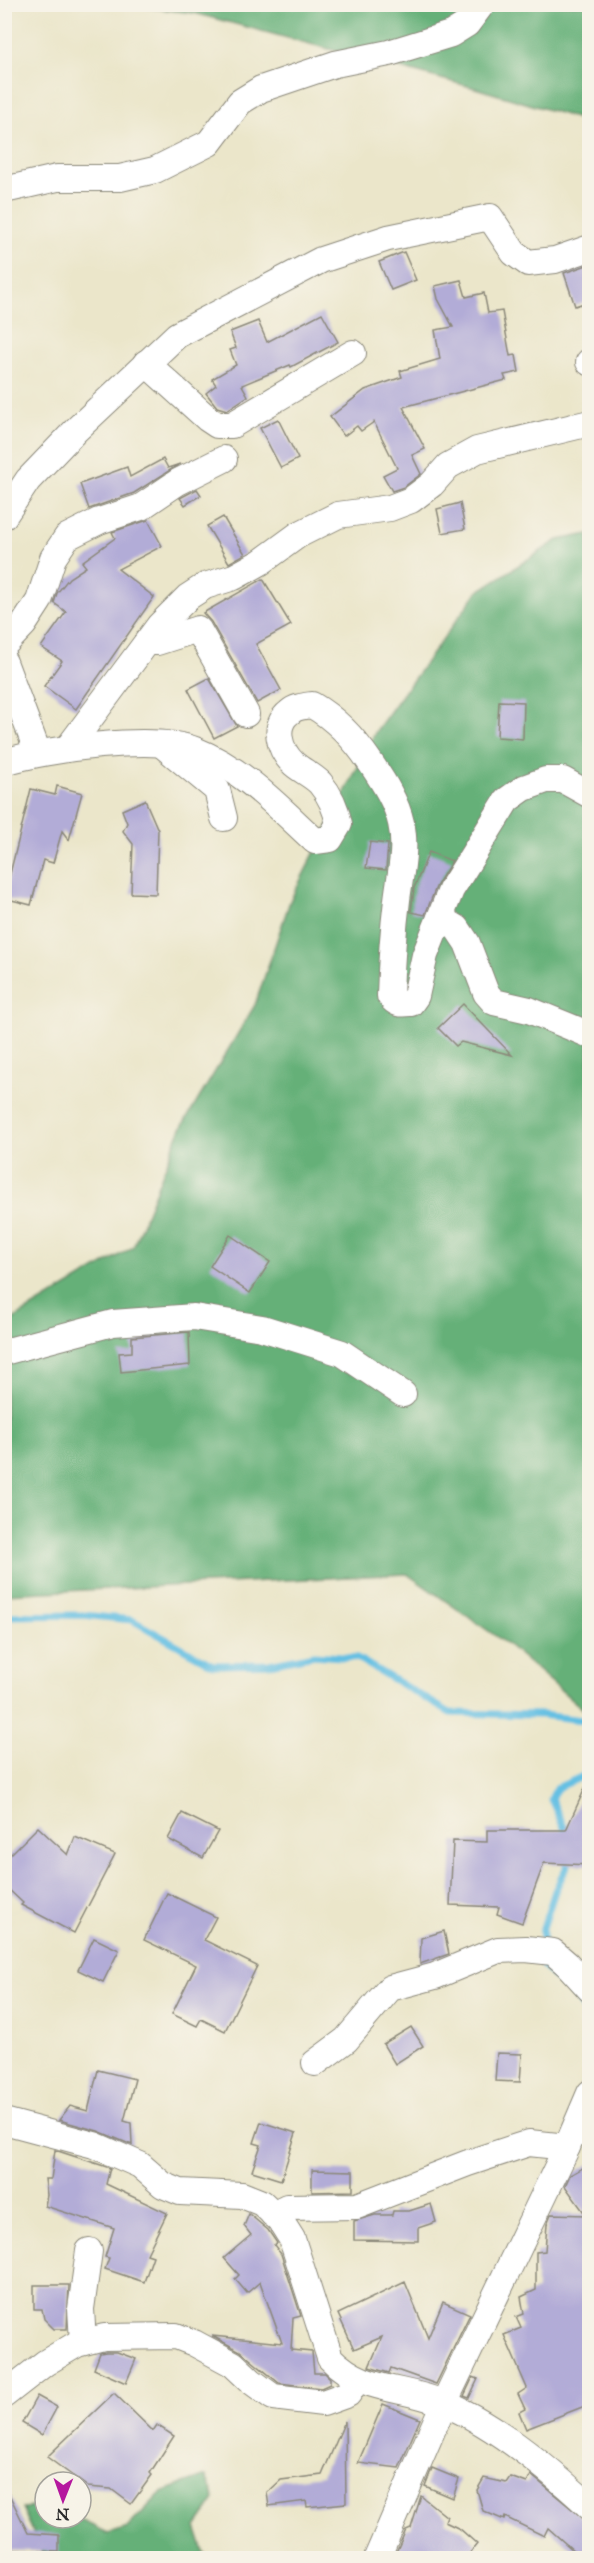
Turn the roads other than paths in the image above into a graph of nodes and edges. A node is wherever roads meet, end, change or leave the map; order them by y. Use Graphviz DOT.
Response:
graph roads {
  1 [pos="482,4"];
  2 [pos="4,190"];
  3 [pos="590,249"];
  4 [pos="353,353"];
  5 [pos="146,363"];
  6 [pos="590,423"];
  7 [pos="224,459"];
  8 [pos="4,516"];
  9 [pos="148,642"];
  10 [pos="4,645"];
  11 [pos="4,662"];
  12 [pos="246,714"];
  13 [pos="164,746"];
  14 [pos="68,748"];
  15 [pos="38,753"];
  16 [pos="4,762"];
  17 [pos="590,795"];
  18 [pos="224,818"];
  19 [pos="440,918"];
  20 [pos="590,1035"];
  21 [pos="4,1352"];
  22 [pos="403,1394"];
  23 [pos="590,1989"];
  24 [pos="315,2062"];
  25 [pos="590,2093"];
  26 [pos="4,2121"];
  27 [pos="567,2146"];
  28 [pos="273,2214"];
  29 [pos="89,2251"];
  30 [pos="83,2342"];
  31 [pos="357,2379"];
  32 [pos="4,2395"];
  33 [pos="444,2403"];
  34 [pos="590,2507"];
  35 [pos="376,2559"];
  1 -- 2 [label="street"];
  3 -- 5 [label="street"];
  4 -- 5 [label="street"];
  5 -- 8 [label="street"];
  6 -- 9 [label="street"];
  7 -- 10 [label="street"];
  9 -- 12 [label="street"];
  9 -- 14 [label="street"];
  11 -- 15 [label="street"];
  13 -- 14 [label="street"];
  13 -- 18 [label="street"];
  13 -- 19 [label="street"];
  14 -- 15 [label="street"];
  15 -- 16 [label="street"];
  17 -- 19 [label="street"];
  19 -- 20 [label="street"];
  21 -- 22 [label="street"];
  23 -- 24 [label="street"];
  25 -- 27 [label="street"];
  26 -- 28 [label="street"];
  27 -- 28 [label="street"];
  27 -- 33 [label="street"];
  28 -- 31 [label="street"];
  29 -- 30 [label="street"];
  30 -- 31 [label="street"];
  30 -- 32 [label="street"];
  31 -- 33 [label="street"];
  33 -- 34 [label="street"];
  33 -- 35 [label="street"];
}
